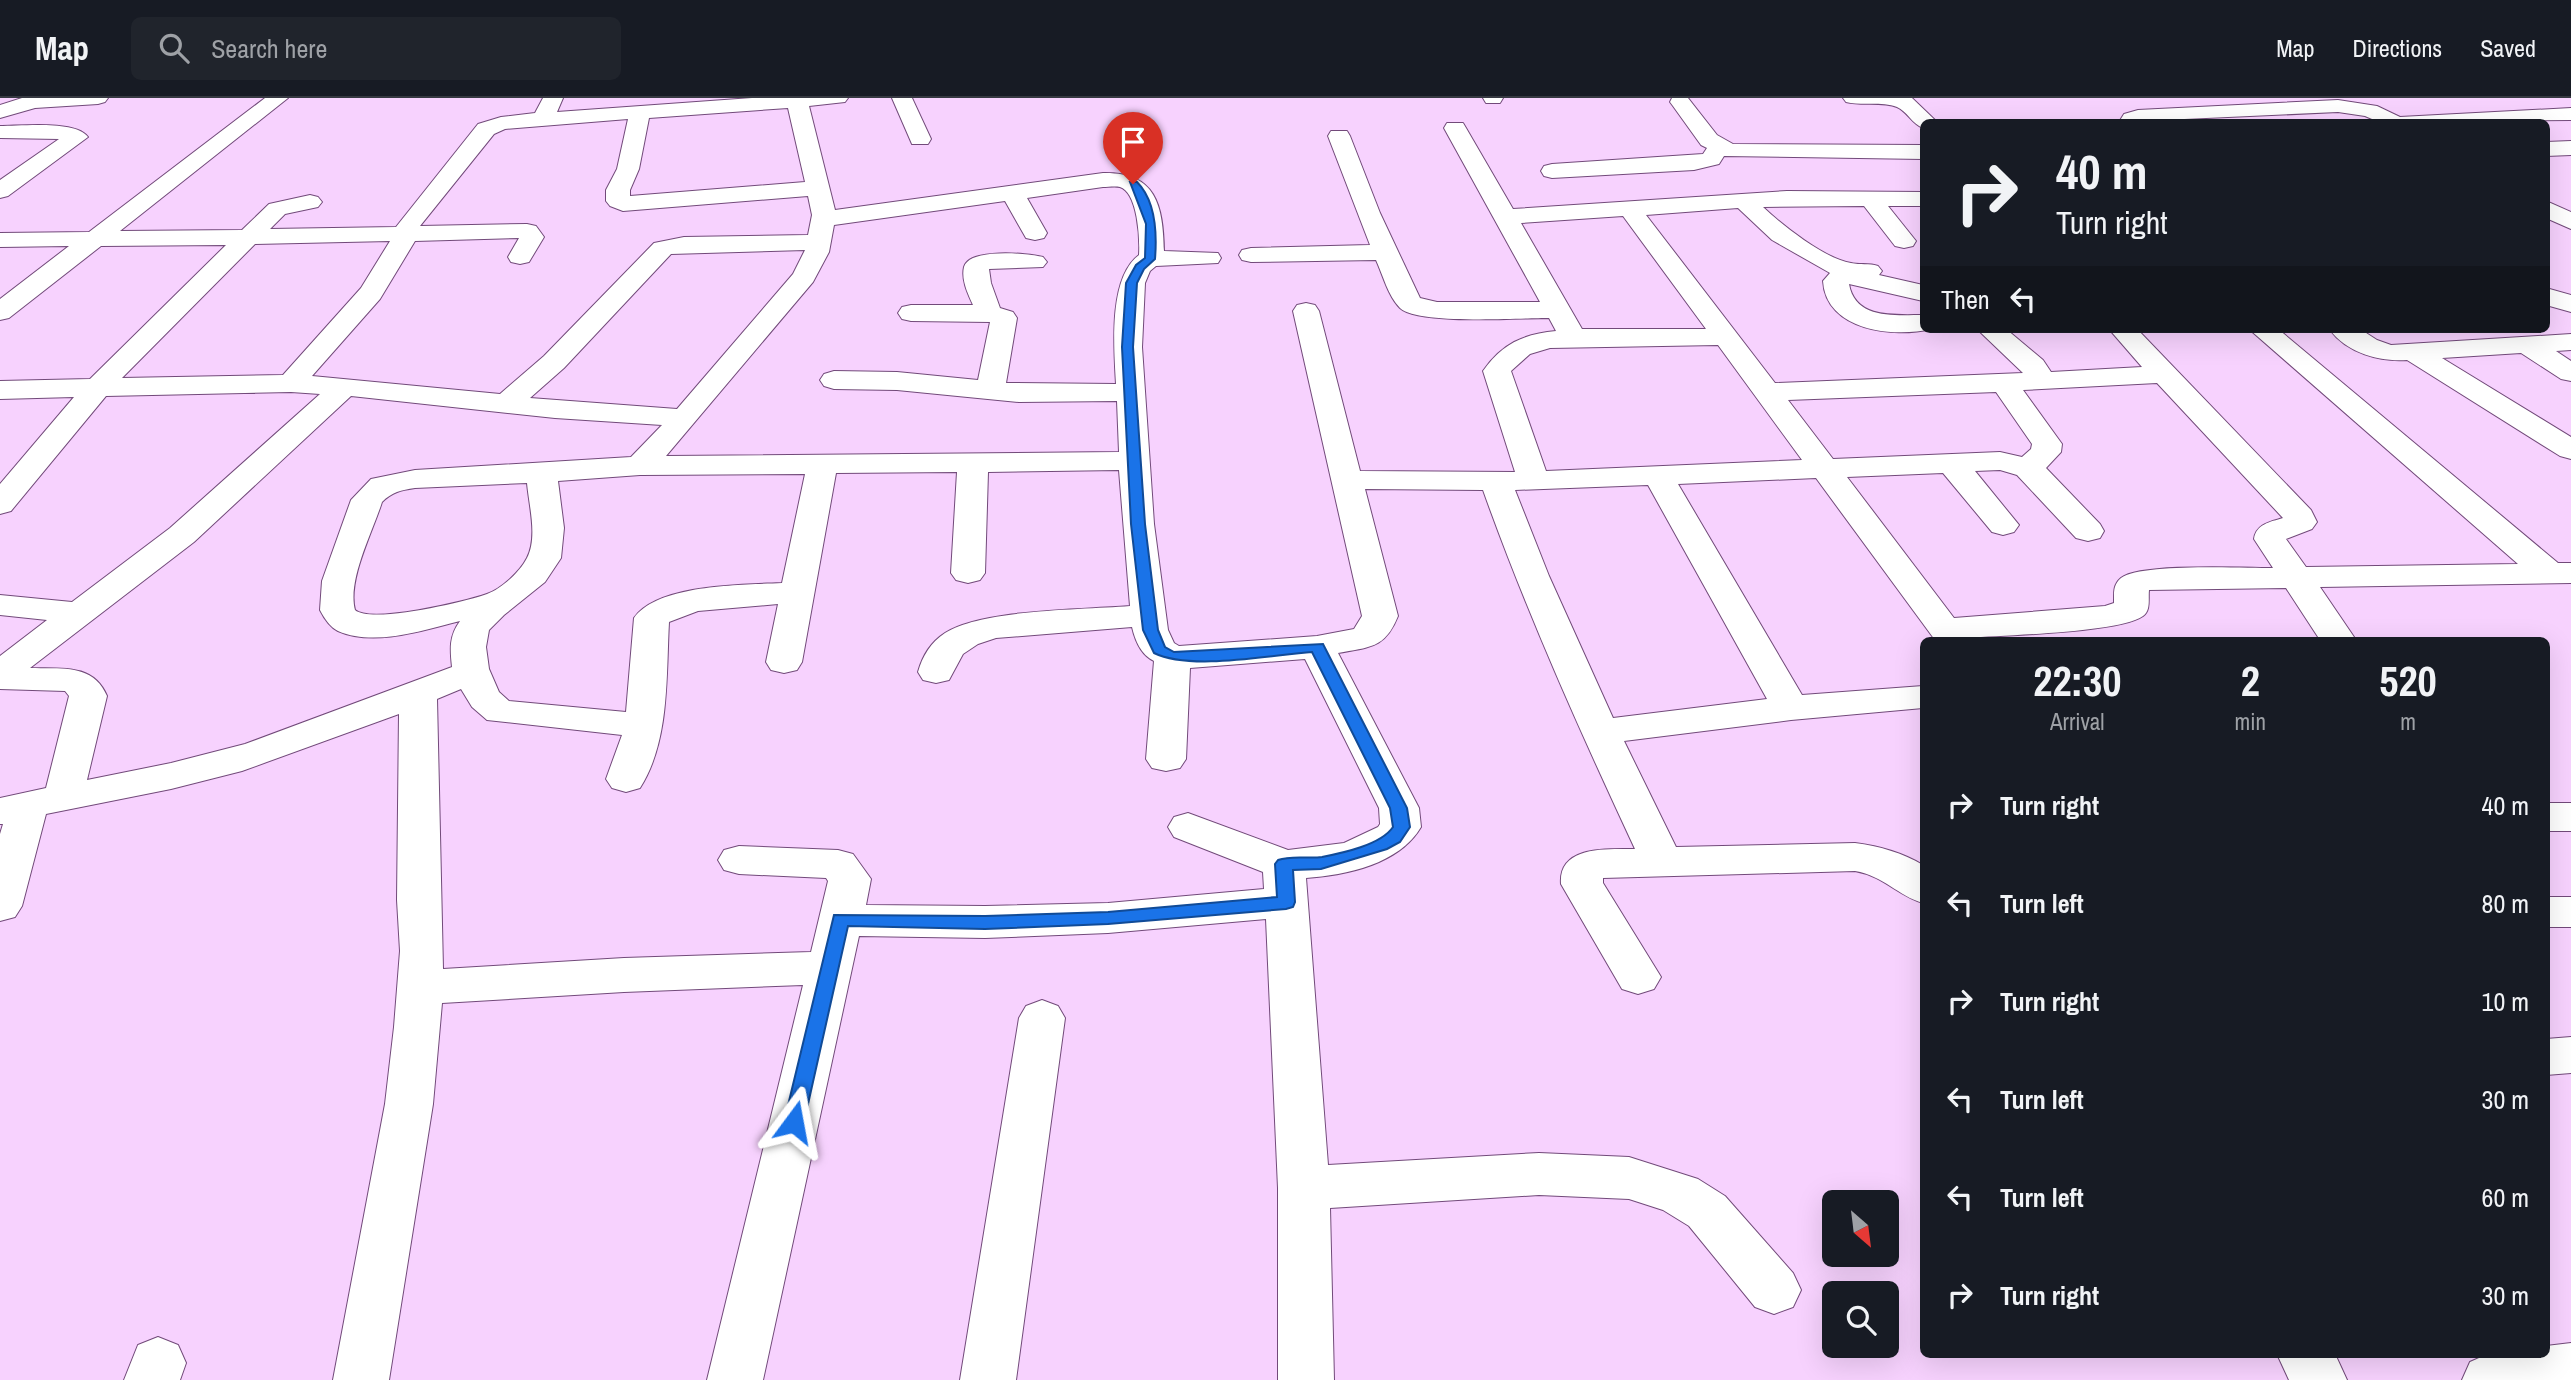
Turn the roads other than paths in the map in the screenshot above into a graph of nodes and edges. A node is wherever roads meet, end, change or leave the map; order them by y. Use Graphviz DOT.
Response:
graph roads {
  1 [pos="98,98"];
  2 [pos="278,98"];
  3 [pos="827,98"];
  4 [pos="838,98"];
  5 [pos="902,98"];
  6 [pos="1853,98"];
  7 [pos="2423,98"];
  8 [pos="2524,98"];
  9 [pos="797,101"];
  10 [pos="1680,102"];
  11 [pos="13,105"];
  12 [pos="548,109"];
  13 [pos="2284,109"];
  14 [pos="640,112"];
  15 [pos="2565,114"];
  16 [pos="1923,119"];
  17 [pos="2131,119"];
  18 [pos="2299,119"];
  19 [pos="2389,119"];
  20 [pos="2469,119"];
  21 [pos="1455,128"];
  22 [pos="0,132"];
  23 [pos="1339,136"];
  24 [pos="920,139"];
  25 [pos="1718,147"];
  26 [pos="2571,148"];
  27 [pos="2550,149"];
  28 [pos="1920,152"];
  29 [pos="1856,153"];
  30 [pos="1552,171"];
  31 [pos="1874,183"];
  32 [pos="0,191"];
  33 [pos="1013,193"];
  34 [pos="2550,196"];
  35 [pos="1920,199"];
  36 [pos="310,202"];
  37 [pos="1745,202"];
  38 [pos="1630,210"];
  39 [pos="821,214"];
  40 [pos="1506,217"];
  41 [pos="2571,222"];
  42 [pos="405,231"];
  43 [pos="1035,233"];
  44 [pos="2571,233"];
  45 [pos="2550,234"];
  46 [pos="95,237"];
  47 [pos="248,237"];
  48 [pos="0,240"];
  49 [pos="1904,241"];
  50 [pos="1386,252"];
  51 [pos="1251,255"];
  52 [pos="520,257"];
  53 [pos="1209,258"];
  54 [pos="1150,259"];
  55 [pos="1034,262"];
  56 [pos="1850,271"];
  57 [pos="1920,271"];
  58 [pos="1920,292"];
  59 [pos="2550,297"];
  60 [pos="2571,304"];
  61 [pos="1559,310"];
  62 [pos="1306,311"];
  63 [pos="0,312"];
  64 [pos="911,313"];
  65 [pos="989,313"];
  66 [pos="1920,323"];
  67 [pos="1995,333"];
  68 [pos="2126,333"];
  69 [pos="2267,333"];
  70 [pos="2349,333"];
  71 [pos="2460,333"];
  72 [pos="1573,337"];
  73 [pos="1724,337"];
  74 [pos="2571,342"];
  75 [pos="2525,344"];
  76 [pos="2480,348"];
  77 [pos="2413,352"];
  78 [pos="2571,373"];
  79 [pos="2164,374"];
  80 [pos="834,380"];
  81 [pos="2016,382"];
  82 [pos="291,383"];
  83 [pos="99,386"];
  84 [pos="344,387"];
  85 [pos="0,390"];
  86 [pos="990,390"];
  87 [pos="1130,392"];
  88 [pos="1767,392"];
  89 [pos="507,403"];
  90 [pos="685,418"];
  91 [pos="2571,450"];
  92 [pos="974,461"];
  93 [pos="1134,461"];
  94 [pos="822,464"];
  95 [pos="1952,464"];
  96 [pos="640,466"];
  97 [pos="2028,468"];
  98 [pos="1826,470"];
  99 [pos="542,473"];
  100 [pos="1658,476"];
  101 [pos="1495,479"];
  102 [pos="1349,480"];
  103 [pos="1534,481"];
  104 [pos="0,504"];
  105 [pos="2003,525"];
  106 [pos="2088,531"];
  107 [pos="968,573"];
  108 [pos="2560,573"];
  109 [pos="2294,578"];
  110 [pos="797,592"];
  111 [pos="502,601"];
  112 [pos="0,606"];
  113 [pos="81,613"];
  114 [pos="1149,615"];
  115 [pos="1949,635"];
  116 [pos="2336,637"];
  117 [pos="1317,647"];
  118 [pos="1172,656"];
  119 [pos="784,662"];
  120 [pos="472,672"];
  121 [pos="936,672"];
  122 [pos="0,676"];
  123 [pos="418,693"];
  124 [pos="1920,697"];
  125 [pos="1791,708"];
  126 [pos="644,725"];
  127 [pos="1599,732"];
  128 [pos="1166,759"];
  129 [pos="626,779"];
  130 [pos="31,804"];
  131 [pos="2550,817"];
  132 [pos="2571,817"];
  133 [pos="1188,827"];
  134 [pos="739,860"];
  135 [pos="1662,860"];
  136 [pos="1285,883"];
  137 [pos="1920,886"];
  138 [pos="0,905"];
  139 [pos="2550,912"];
  140 [pos="2571,912"];
  141 [pos="841,920"];
  142 [pos="830,968"];
  143 [pos="1638,977"];
  144 [pos="420,987"];
  145 [pos="1042,1018"];
  146 [pos="2571,1055"];
  147 [pos="2550,1057"];
  148 [pos="1304,1188"];
  149 [pos="1774,1290"];
  150 [pos="2307,1358"];
  151 [pos="2571,1369"];
  152 [pos="361,1380"];
  153 [pos="735,1380"];
  154 [pos="988,1380"];
  155 [pos="1306,1380"];
  156 [pos="2319,1380"];
  157 [pos="2490,1380"];
  1 -- 11 [label="street"];
  2 -- 46 [label="street"];
  3 -- 4 [label="street"];
  3 -- 9 [label="street"];
  5 -- 24 [label="street"];
  6 -- 16 [label="street"];
  7 -- 20 [label="street"];
  8 -- 15 [label="street"];
  9 -- 14 [label="street"];
  9 -- 39 [label="street"];
  10 -- 25 [label="street"];
  12 -- 14 [label="street"];
  12 -- 42 [label="street"];
  13 -- 17 [label="street"];
  13 -- 18 [label="street"];
  13 -- 19 [label="street"];
  14 -- 39 [label="street"];
  15 -- 20 [label="street"];
  21 -- 40 [label="street"];
  22 -- 32 [label="street"];
  23 -- 50 [label="street"];
  25 -- 29 [label="street"];
  25 -- 30 [label="street"];
  26 -- 27 [label="street"];
  28 -- 29 [label="street"];
  29 -- 31 [label="street"];
  31 -- 35 [label="street"];
  31 -- 37 [label="street"];
  31 -- 49 [label="street"];
  33 -- 39 [label="street"];
  33 -- 43 [label="street"];
  33 -- 54 [label="street"];
  34 -- 41 [label="street"];
  36 -- 47 [label="street"];
  37 -- 38 [label="street"];
  37 -- 56 [label="street"];
  38 -- 40 [label="street"];
  38 -- 73 [label="street"];
  39 -- 89 [label="street"];
  39 -- 90 [label="street"];
  40 -- 61 [label="street"];
  42 -- 47 [label="street"];
  42 -- 52 [label="street"];
  42 -- 82 [label="street"];
  44 -- 45 [label="street"];
  46 -- 47 [label="street"];
  46 -- 48 [label="street"];
  46 -- 63 [label="street"];
  47 -- 83 [label="street"];
  50 -- 51 [label="street"];
  50 -- 61 [label="street"];
  53 -- 54 [label="street"];
  54 -- 87 [label="street"];
  55 -- 65 [label="street"];
  56 -- 57 [label="street"];
  56 -- 58 [label="street"];
  56 -- 66 [label="street"];
  59 -- 60 [label="street"];
  61 -- 72 [label="street"];
  62 -- 102 [label="street"];
  64 -- 65 [label="street"];
  65 -- 86 [label="street"];
  67 -- 81 [label="street"];
  68 -- 79 [label="street"];
  69 -- 108 [label="street"];
  70 -- 77 [label="street"];
  71 -- 76 [label="street"];
  72 -- 73 [label="street"];
  72 -- 103 [label="street"];
  73 -- 88 [label="street"];
  74 -- 75 [label="street"];
  75 -- 76 [label="street"];
  75 -- 78 [label="street"];
  76 -- 77 [label="street"];
  77 -- 91 [label="street"];
  79 -- 81 [label="street"];
  79 -- 109 [label="street"];
  80 -- 86 [label="street"];
  81 -- 88 [label="street"];
  81 -- 97 [label="street"];
  82 -- 83 [label="street"];
  82 -- 84 [label="street"];
  83 -- 85 [label="street"];
  83 -- 104 [label="street"];
  84 -- 89 [label="street"];
  84 -- 113 [label="street"];
  86 -- 87 [label="street"];
  87 -- 93 [label="street"];
  88 -- 98 [label="street"];
  89 -- 90 [label="street"];
  90 -- 96 [label="street"];
  92 -- 93 [label="street"];
  92 -- 94 [label="street"];
  92 -- 107 [label="street"];
  93 -- 114 [label="street"];
  94 -- 96 [label="street"];
  94 -- 110 [label="street"];
  95 -- 97 [label="street"];
  95 -- 98 [label="street"];
  95 -- 105 [label="street"];
  96 -- 99 [label="street"];
  97 -- 106 [label="street"];
  98 -- 100 [label="street"];
  98 -- 115 [label="street"];
  99 -- 111 [label="street"];
  99 -- 111 [label="street"];
  100 -- 103 [label="street"];
  100 -- 125 [label="street"];
  101 -- 102 [label="street"];
  101 -- 103 [label="street"];
  101 -- 127 [label="street"];
  102 -- 117 [label="street"];
  108 -- 109 [label="street"];
  109 -- 115 [label="street"];
  109 -- 116 [label="street"];
  110 -- 119 [label="street"];
  110 -- 126 [label="street"];
  111 -- 120 [label="street"];
  112 -- 113 [label="street"];
  113 -- 122 [label="street"];
  114 -- 118 [label="street"];
  114 -- 121 [label="street"];
  117 -- 118 [label="street"];
  117 -- 136 [label="street"];
  118 -- 128 [label="street"];
  120 -- 123 [label="street"];
  120 -- 126 [label="street"];
  122 -- 130 [label="street"];
  123 -- 130 [label="street"];
  123 -- 144 [label="street"];
  124 -- 125 [label="street"];
  125 -- 127 [label="street"];
  126 -- 129 [label="street"];
  127 -- 135 [label="street"];
  130 -- 138 [label="street"];
  131 -- 132 [label="street"];
  133 -- 136 [label="street"];
  134 -- 141 [label="street"];
  135 -- 137 [label="street"];
  135 -- 143 [label="street"];
  136 -- 141 [label="street"];
  136 -- 148 [label="street"];
  139 -- 140 [label="street"];
  141 -- 142 [label="street"];
  142 -- 144 [label="street"];
  142 -- 153 [label="street"];
  144 -- 152 [label="street"];
  145 -- 154 [label="street"];
  146 -- 147 [label="street"];
  148 -- 149 [label="street"];
  148 -- 155 [label="street"];
  150 -- 156 [label="street"];
  151 -- 157 [label="street"];
}
